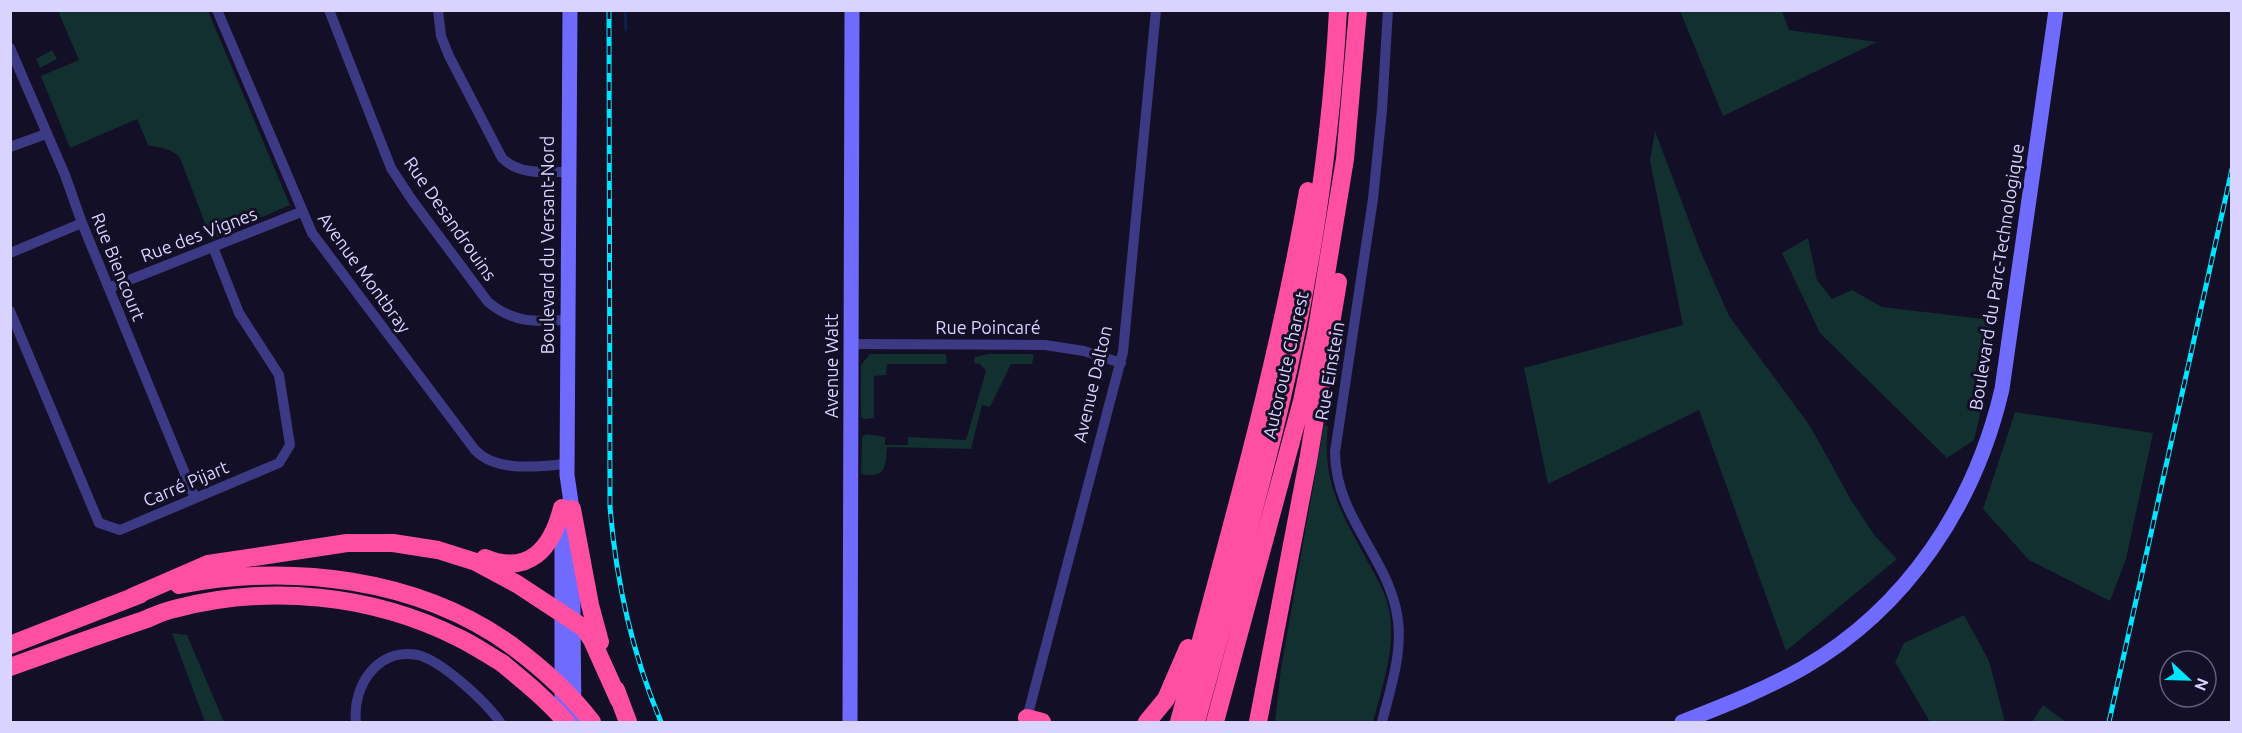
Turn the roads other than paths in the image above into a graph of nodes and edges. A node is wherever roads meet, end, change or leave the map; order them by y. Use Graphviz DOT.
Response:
graph roads {
  1 [pos="328,10"];
  2 [pos="438,10"];
  3 [pos="570,10"];
  4 [pos="852,10"];
  5 [pos="1156,10"];
  6 [pos="1359,10"];
  7 [pos="1388,10"];
  8 [pos="2056,10"];
  9 [pos="217,11"];
  10 [pos="1338,13"];
  11 [pos="10,48"];
  12 [pos="1351,110"];
  13 [pos="46,134"];
  14 [pos="10,147"];
  15 [pos="568,172"];
  16 [pos="301,212"];
  17 [pos="82,223"];
  18 [pos="213,247"];
  19 [pos="10,253"];
  20 [pos="109,288"];
  21 [pos="10,311"];
  22 [pos="566,320"];
  23 [pos="852,344"];
  24 [pos="1121,363"];
  25 [pos="1302,401"];
  26 [pos="567,464"];
  27 [pos="195,498"];
  28 [pos="1236,507"];
  29 [pos="567,508"];
  30 [pos="406,544"];
  31 [pos="132,597"];
  32 [pos="1280,608"];
  33 [pos="568,618"];
  34 [pos="120,627"];
  35 [pos="10,645"];
  36 [pos="10,667"];
  37 [pos="10,677"];
  38 [pos="620,700"];
  39 [pos="1032,721"];
  40 [pos="356,723"];
  41 [pos="500,723"];
  42 [pos="564,723"];
  43 [pos="574,723"];
  44 [pos="592,723"];
  45 [pos="628,723"];
  46 [pos="850,723"];
  47 [pos="1147,723"];
  48 [pos="1179,723"];
  49 [pos="1196,723"];
  50 [pos="1215,723"];
  51 [pos="1228,723"];
  52 [pos="1258,723"];
  53 [pos="1268,723"];
  54 [pos="1382,723"];
  55 [pos="1682,723"];
  1 -- 22 [label="street, Rue Desandrouins"];
  2 -- 15 [label="street"];
  3 -- 15 [label="street, Boulevard du Versant-Nord"];
  4 -- 23 [label="street, Avenue Watt"];
  5 -- 24 [label="street, Avenue Dalton"];
  6 -- 12 [label="highway, Autoroute Charest"];
  7 -- 54 [label="street, Rue Einstein"];
  8 -- 55 [label="street, Boulevard du Parc-Technologique"];
  9 -- 16 [label="street, Avenue Montbray"];
  10 -- 28 [label="highway"];
  10 -- 49 [label="highway, Autoroute Charest"];
  11 -- 13 [label="street, Rue Biencourt"];
  12 -- 25 [label="highway, Autoroute Charest"];
  12 -- 32 [label="highway"];
  13 -- 14 [label="street"];
  13 -- 17 [label="street, Rue Biencourt"];
  15 -- 22 [label="street, Boulevard du Versant-Nord"];
  16 -- 18 [label="street, Rue des Vignes"];
  16 -- 26 [label="street, Avenue Montbray"];
  17 -- 19 [label="street"];
  17 -- 20 [label="street, Rue Biencourt"];
  18 -- 20 [label="street, Rue des Vignes"];
  18 -- 27 [label="street, Carré Pijart"];
  20 -- 27 [label="street, Rue Biencourt"];
  21 -- 27 [label="street, Carré Pijart"];
  22 -- 26 [label="street, Boulevard du Versant-Nord"];
  23 -- 24 [label="street, Rue Poincaré"];
  23 -- 46 [label="street, Avenue Watt"];
  24 -- 39 [label="street, Avenue Dalton"];
  25 -- 50 [label="highway, Autoroute Charest"];
  25 -- 51 [label="highway"];
  26 -- 29 [label="street, Boulevard du Versant-Nord"];
  28 -- 47 [label="highway"];
  28 -- 48 [label="highway"];
  29 -- 30 [label="highway"];
  29 -- 33 [label="street, Boulevard du Versant-Nord"];
  29 -- 38 [label="highway"];
  30 -- 31 [label="highway"];
  30 -- 33 [label="highway"];
  31 -- 35 [label="highway"];
  31 -- 44 [label="highway, bridge"];
  32 -- 52 [label="highway"];
  32 -- 53 [label="highway"];
  33 -- 38 [label="highway"];
  33 -- 42 [label="street, Boulevard du Versant-Nord"];
  33 -- 43 [label="street, Boulevard du Versant-Nord"];
  34 -- 36 [label="highway"];
  34 -- 37 [label="highway"];
  34 -- 42 [label="highway, bridge"];
  38 -- 45 [label="highway"];
  40 -- 41 [label="street"];
}
